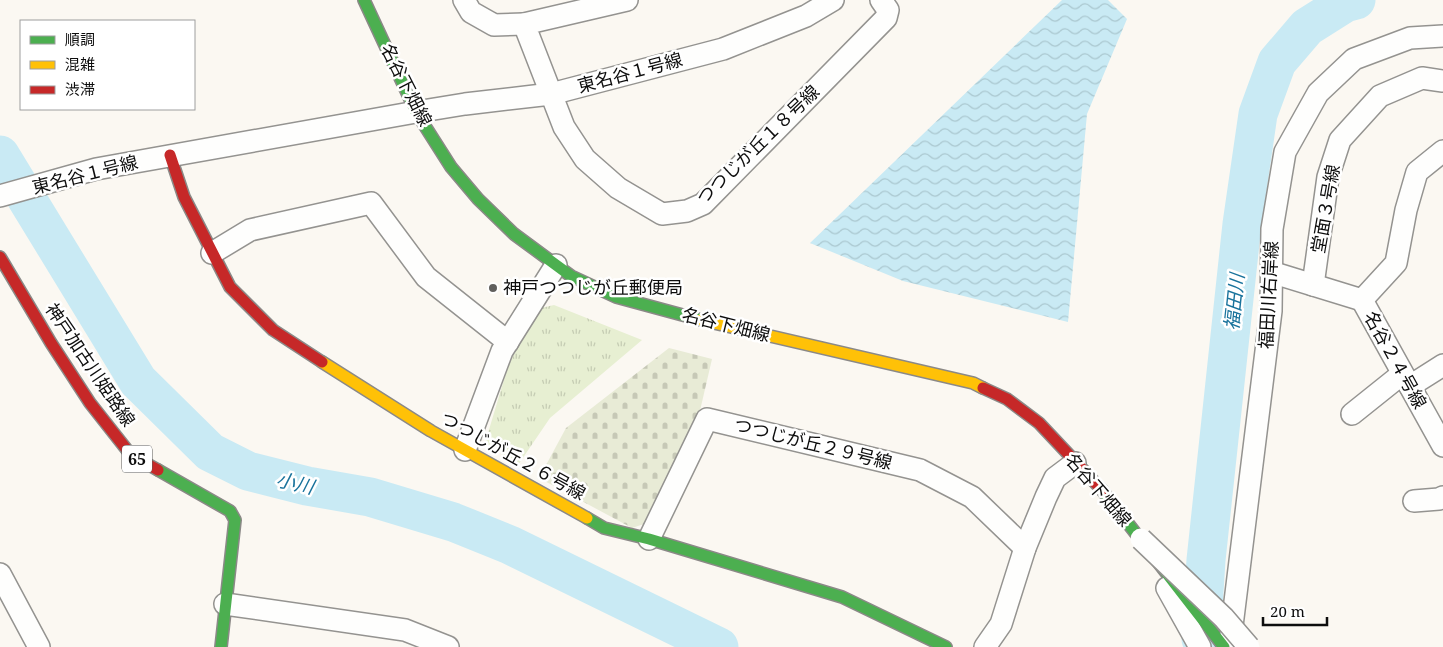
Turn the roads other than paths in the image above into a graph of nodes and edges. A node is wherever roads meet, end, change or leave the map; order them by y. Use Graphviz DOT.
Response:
graph roads {
  1 [pos="364,0"];
  2 [pos="464,0"];
  3 [pos="626,0"];
  4 [pos="833,0"];
  5 [pos="881,0"];
  6 [pos="524,24"];
  7 [pos="1443,36"];
  8 [pos="1443,81"];
  9 [pos="551,94"];
  10 [pos="416,112"];
  11 [pos="1443,152"];
  12 [pos="170,155"];
  13 [pos="0,196"];
  14 [pos="212,253"];
  15 [pos="0,258"];
  16 [pos="556,265"];
  17 [pos="1271,272"];
  18 [pos="1313,285"];
  19 [pos="1362,300"];
  20 [pos="508,342"];
  21 [pos="1443,365"];
  22 [pos="1406,380"];
  23 [pos="1352,414"];
  24 [pos="1443,446"];
  25 [pos="465,450"];
  26 [pos="1075,463"];
  27 [pos="1443,497"];
  28 [pos="1414,501"];
  29 [pos="648,539"];
  30 [pos="1141,539"];
  31 [pos="1025,548"];
  32 [pos="0,574"];
  33 [pos="225,604"];
  34 [pos="39,647"];
  35 [pos="221,647"];
  36 [pos="448,647"];
  37 [pos="946,647"];
  38 [pos="985,647"];
  39 [pos="1200,647"];
  40 [pos="1224,647"];
  41 [pos="1230,647"];
  42 [pos="1248,647"];
  1 -- 10 [label="street, 名谷下畑線"];
  2 -- 6 [label="street"];
  3 -- 6 [label="street"];
  4 -- 9 [label="street, 東名谷１号線"];
  5 -- 9 [label="street, つつじが丘１８号線"];
  6 -- 9 [label="street, つつじが丘１８号線"];
  7 -- 17 [label="street, 福田川右岸線"];
  8 -- 18 [label="street, 堂面３号線"];
  9 -- 10 [label="street, 東名谷１号線"];
  10 -- 12 [label="street, 東名谷１号線"];
  10 -- 16 [label="street, 名谷下畑線"];
  11 -- 19 [label="street"];
  12 -- 13 [label="street, 東名谷１号線"];
  12 -- 14 [label="street, つつじが丘２６号線"];
  14 -- 20 [label="street"];
  14 -- 25 [label="street, つつじが丘２６号線"];
  15 -- 33 [label="street, 神戸加古川姫路線 / 65"];
  16 -- 20 [label="street"];
  16 -- 26 [label="street, 名谷下畑線"];
  17 -- 18 [label="street"];
  17 -- 41 [label="street, 福田川右岸線"];
  18 -- 19 [label="street"];
  19 -- 22 [label="street, 名谷２４号線"];
  20 -- 25 [label="street"];
  21 -- 22 [label="street"];
  22 -- 23 [label="street"];
  22 -- 24 [label="street, 名谷２４号線"];
  25 -- 29 [label="street, つつじが丘２６号線"];
  26 -- 30 [label="street, 名谷下畑線"];
  26 -- 31 [label="street"];
  27 -- 28 [label="street"];
  29 -- 31 [label="street, つつじが丘２９号線"];
  29 -- 37 [label="street, つつじが丘２６号線"];
  30 -- 39 [label="street, 名谷下畑線"];
  30 -- 40 [label="street, 名谷下畑線, bridge"];
  30 -- 42 [label="street, 名谷下畑線, bridge"];
  31 -- 38 [label="street"];
  32 -- 34 [label="street"];
  33 -- 35 [label="street, 神戸加古川姫路線 / 65"];
  33 -- 36 [label="street"];
}
